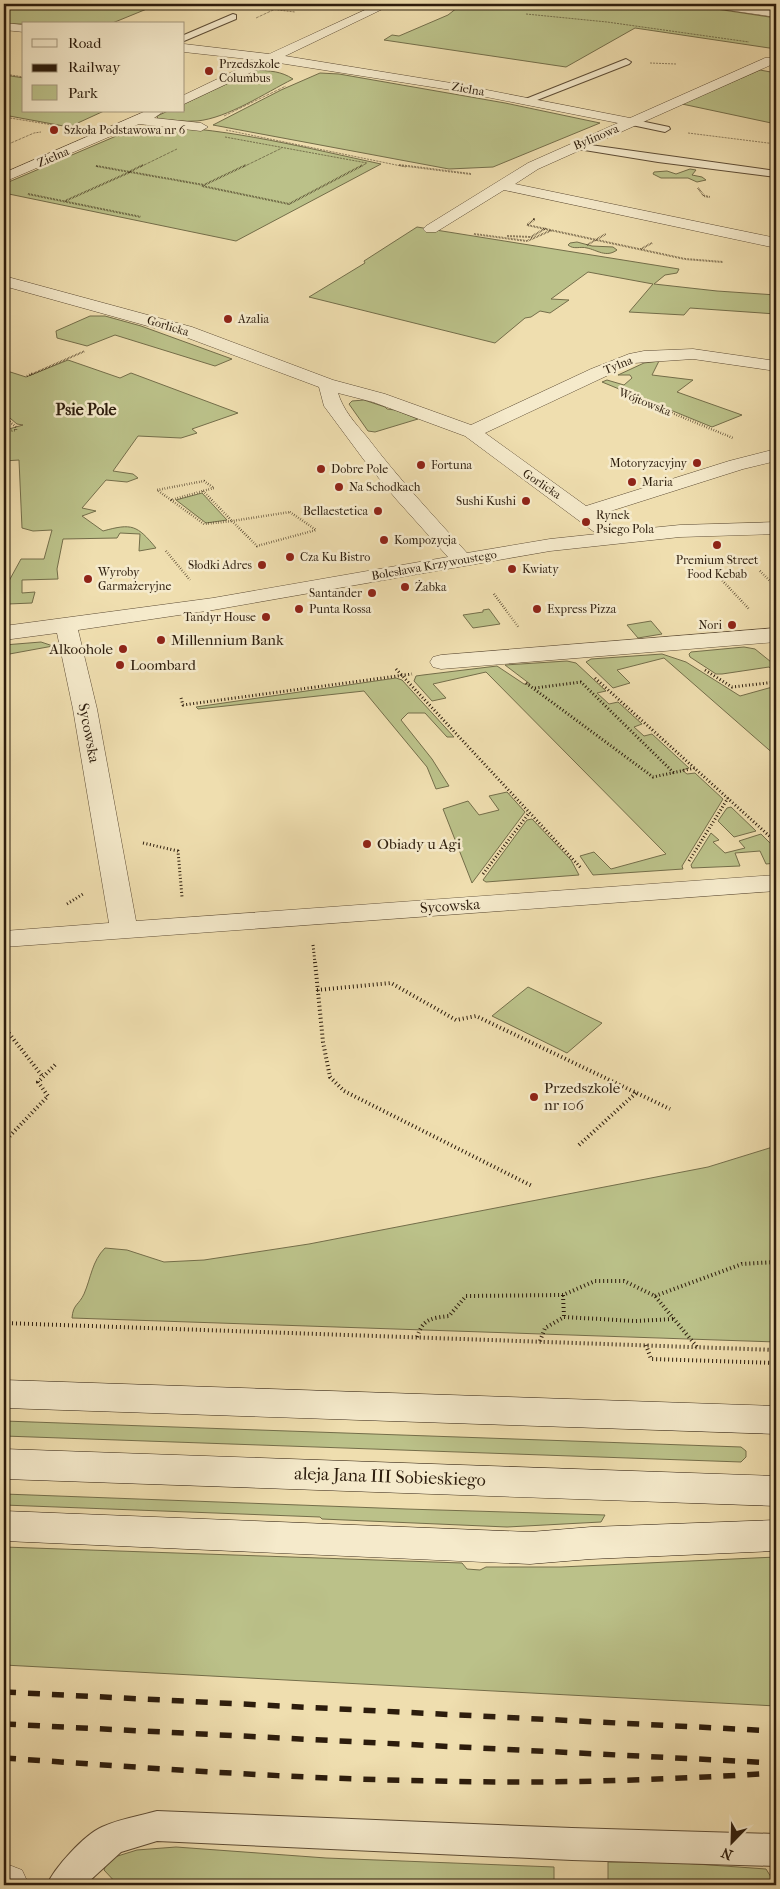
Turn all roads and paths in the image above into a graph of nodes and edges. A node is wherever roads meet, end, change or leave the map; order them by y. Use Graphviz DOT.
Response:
graph roads {
  1 [pos="387,4"];
  2 [pos="707,4"];
  3 [pos="249,6"];
  4 [pos="295,12"];
  5 [pos="526,14"];
  6 [pos="776,14"];
  7 [pos="234,18"];
  8 [pos="4,27"];
  9 [pos="22,29"];
  10 [pos="185,38"];
  11 [pos="750,42"];
  12 [pos="185,48"];
  13 [pos="270,58"];
  14 [pos="769,61"];
  15 [pos="626,62"];
  16 [pos="649,63"];
  17 [pos="676,64"];
  18 [pos="4,74"];
  19 [pos="22,77"];
  20 [pos="292,83"];
  21 [pos="186,98"];
  22 [pos="528,100"];
  23 [pos="156,112"];
  24 [pos="4,118"];
  25 [pos="139,120"];
  26 [pos="630,122"];
  27 [pos="60,126"];
  28 [pos="201,127"];
  29 [pos="666,129"];
  30 [pos="776,144"];
  31 [pos="576,146"];
  32 [pos="90,165"];
  33 [pos="131,172"];
  34 [pos="478,174"];
  35 [pos="776,174"];
  36 [pos="4,178"];
  37 [pos="502,185"];
  38 [pos="202,186"];
  39 [pos="26,194"];
  40 [pos="64,202"];
  41 [pos="141,217"];
  42 [pos="532,219"];
  43 [pos="546,228"];
  44 [pos="432,230"];
  45 [pos="553,230"];
  46 [pos="473,234"];
  47 [pos="607,234"];
  48 [pos="507,236"];
  49 [pos="596,240"];
  50 [pos="652,243"];
  51 [pos="776,243"];
  52 [pos="587,245"];
  53 [pos="640,250"];
  54 [pos="723,262"];
  55 [pos="4,281"];
  56 [pos="85,351"];
  57 [pos="776,366"];
  58 [pos="27,376"];
  59 [pos="586,378"];
  60 [pos="327,384"];
  61 [pos="4,417"];
  62 [pos="708,431"];
  63 [pos="4,432"];
  64 [pos="472,432"];
  65 [pos="767,453"];
  66 [pos="203,491"];
  67 [pos="171,500"];
  68 [pos="584,513"];
  69 [pos="232,521"];
  70 [pos="776,528"];
  71 [pos="615,537"];
  72 [pos="462,560"];
  73 [pos="760,571"];
  74 [pos="719,577"];
  75 [pos="776,587"];
  76 [pos="66,626"];
  77 [pos="4,633"];
  78 [pos="775,635"];
  79 [pos="568,652"];
  80 [pos="441,662"];
  81 [pos="396,668"];
  82 [pos="401,675"];
  83 [pos="519,679"];
  84 [pos="776,682"];
  85 [pos="732,687"];
  86 [pos="534,688"];
  87 [pos="180,698"];
  88 [pos="696,768"];
  89 [pos="674,773"];
  90 [pos="728,798"];
  91 [pos="529,812"];
  92 [pos="135,841"];
  93 [pos="776,842"];
  94 [pos="686,865"];
  95 [pos="580,866"];
  96 [pos="480,879"];
  97 [pos="776,883"];
  98 [pos="183,902"];
  99 [pos="124,930"];
  100 [pos="4,939"];
  101 [pos="312,942"];
  102 [pos="317,990"];
  103 [pos="4,1027"];
  104 [pos="56,1064"];
  105 [pos="43,1077"];
  106 [pos="636,1092"];
  107 [pos="670,1109"];
  108 [pos="4,1142"];
  109 [pos="578,1145"];
  110 [pos="532,1186"];
  111 [pos="776,1262"];
  112 [pos="563,1295"];
  113 [pos="655,1296"];
  114 [pos="564,1317"];
  115 [pos="675,1318"];
  116 [pos="4,1323"];
  117 [pos="417,1337"];
  118 [pos="540,1341"];
  119 [pos="646,1346"];
  120 [pos="697,1348"];
  121 [pos="776,1350"];
  122 [pos="776,1363"];
  123 [pos="4,1382"];
  124 [pos="4,1394"];
  125 [pos="75,1397"];
  126 [pos="776,1420"];
  127 [pos="4,1464"];
  128 [pos="776,1490"];
  129 [pos="4,1526"];
  130 [pos="776,1536"];
  131 [pos="776,1850"];
  132 [pos="4,1884"];
  133 [pos="7,1885"];
  134 [pos="64,1885"];
  1 -- 13 [label="street"];
  2 -- 6 [label="street"];
  3 -- 4 [label="path"];
  5 -- 11 [label="path"];
  7 -- 10 [label="lane"];
  8 -- 9 [label="street"];
  12 -- 13 [label="street"];
  13 -- 21 [label="street"];
  13 -- 22 [label="street, Zielna"];
  14 -- 26 [label="street, Bylinowa"];
  15 -- 22 [label="lane"];
  16 -- 17 [label="path"];
  18 -- 19 [label="path"];
  20 -- 28 [label="path"];
  22 -- 26 [label="street, Zielna"];
  23 -- 25 [label="street, Zielna"];
  24 -- 27 [label="path"];
  25 -- 28 [label="street"];
  25 -- 36 [label="street, Zielna"];
  26 -- 29 [label="lane"];
  26 -- 31 [label="street, Bylinowa"];
  28 -- 34 [label="path"];
  29 -- 30 [label="path"];
  31 -- 35 [label="lane"];
  31 -- 37 [label="street, Bylinowa"];
  32 -- 33 [label="path"];
  33 -- 38 [label="path"];
  33 -- 40 [label="path"];
  37 -- 44 [label="street, Bylinowa"];
  37 -- 51 [label="street"];
  39 -- 40 [label="path"];
  40 -- 41 [label="path"];
  42 -- 43 [label="path"];
  43 -- 45 [label="path"];
  43 -- 48 [label="path"];
  45 -- 46 [label="path"];
  45 -- 49 [label="path"];
  47 -- 49 [label="path"];
  49 -- 52 [label="path"];
  49 -- 53 [label="path"];
  50 -- 53 [label="path"];
  53 -- 54 [label="path"];
  55 -- 60 [label="street, Gorlicka"];
  56 -- 58 [label="path"];
  57 -- 59 [label="street, Tylna"];
  59 -- 62 [label="path, Wójtowska"];
  59 -- 64 [label="street, Tylna"];
  60 -- 64 [label="street, Gorlicka"];
  60 -- 72 [label="street"];
  61 -- 63 [label="path"];
  64 -- 68 [label="street, Gorlicka"];
  65 -- 68 [label="street"];
  66 -- 67 [label="path"];
  66 -- 67 [label="path"];
  66 -- 69 [label="path"];
  67 -- 69 [label="path"];
  68 -- 71 [label="street, Gorlicka"];
  69 -- 69 [label="path"];
  70 -- 71 [label="street, Bolesława Krzywoustego"];
  71 -- 72 [label="street, Bolesława Krzywoustego"];
  72 -- 76 [label="street, Bolesława Krzywoustego"];
  73 -- 75 [label="path"];
  74 -- 78 [label="path"];
  76 -- 77 [label="street, Bolesława Krzywoustego"];
  76 -- 99 [label="street, Sycowska"];
  78 -- 79 [label="street"];
  79 -- 80 [label="street"];
  79 -- 88 [label="path"];
  81 -- 82 [label="path"];
  82 -- 87 [label="path"];
  82 -- 91 [label="path"];
  83 -- 86 [label="path"];
  84 -- 85 [label="path"];
  86 -- 89 [label="path"];
  86 -- 89 [label="path"];
  88 -- 89 [label="path"];
  88 -- 90 [label="path"];
  90 -- 93 [label="path"];
  90 -- 94 [label="path"];
  91 -- 95 [label="path"];
  91 -- 96 [label="path"];
  92 -- 98 [label="path"];
  97 -- 99 [label="street, Sycowska"];
  99 -- 100 [label="street, Sycowska"];
  101 -- 102 [label="path"];
  102 -- 106 [label="path"];
  102 -- 110 [label="path"];
  103 -- 105 [label="path"];
  104 -- 105 [label="path"];
  105 -- 108 [label="path"];
  106 -- 107 [label="path"];
  106 -- 109 [label="path"];
  111 -- 113 [label="path"];
  112 -- 113 [label="path"];
  112 -- 114 [label="path"];
  112 -- 117 [label="path"];
  113 -- 115 [label="path"];
  114 -- 115 [label="path"];
  114 -- 118 [label="path"];
  115 -- 120 [label="path"];
  116 -- 117 [label="path"];
  117 -- 118 [label="path"];
  118 -- 119 [label="path"];
  119 -- 120 [label="path"];
  119 -- 122 [label="path"];
  120 -- 121 [label="path"];
  123 -- 125 [label="street"];
  124 -- 125 [label="street"];
  125 -- 126 [label="street"];
  127 -- 128 [label="street, aleja Jana III Sobieskiego"];
  129 -- 130 [label="street"];
  131 -- 134 [label="lane"];
  132 -- 133 [label="street"];
}
